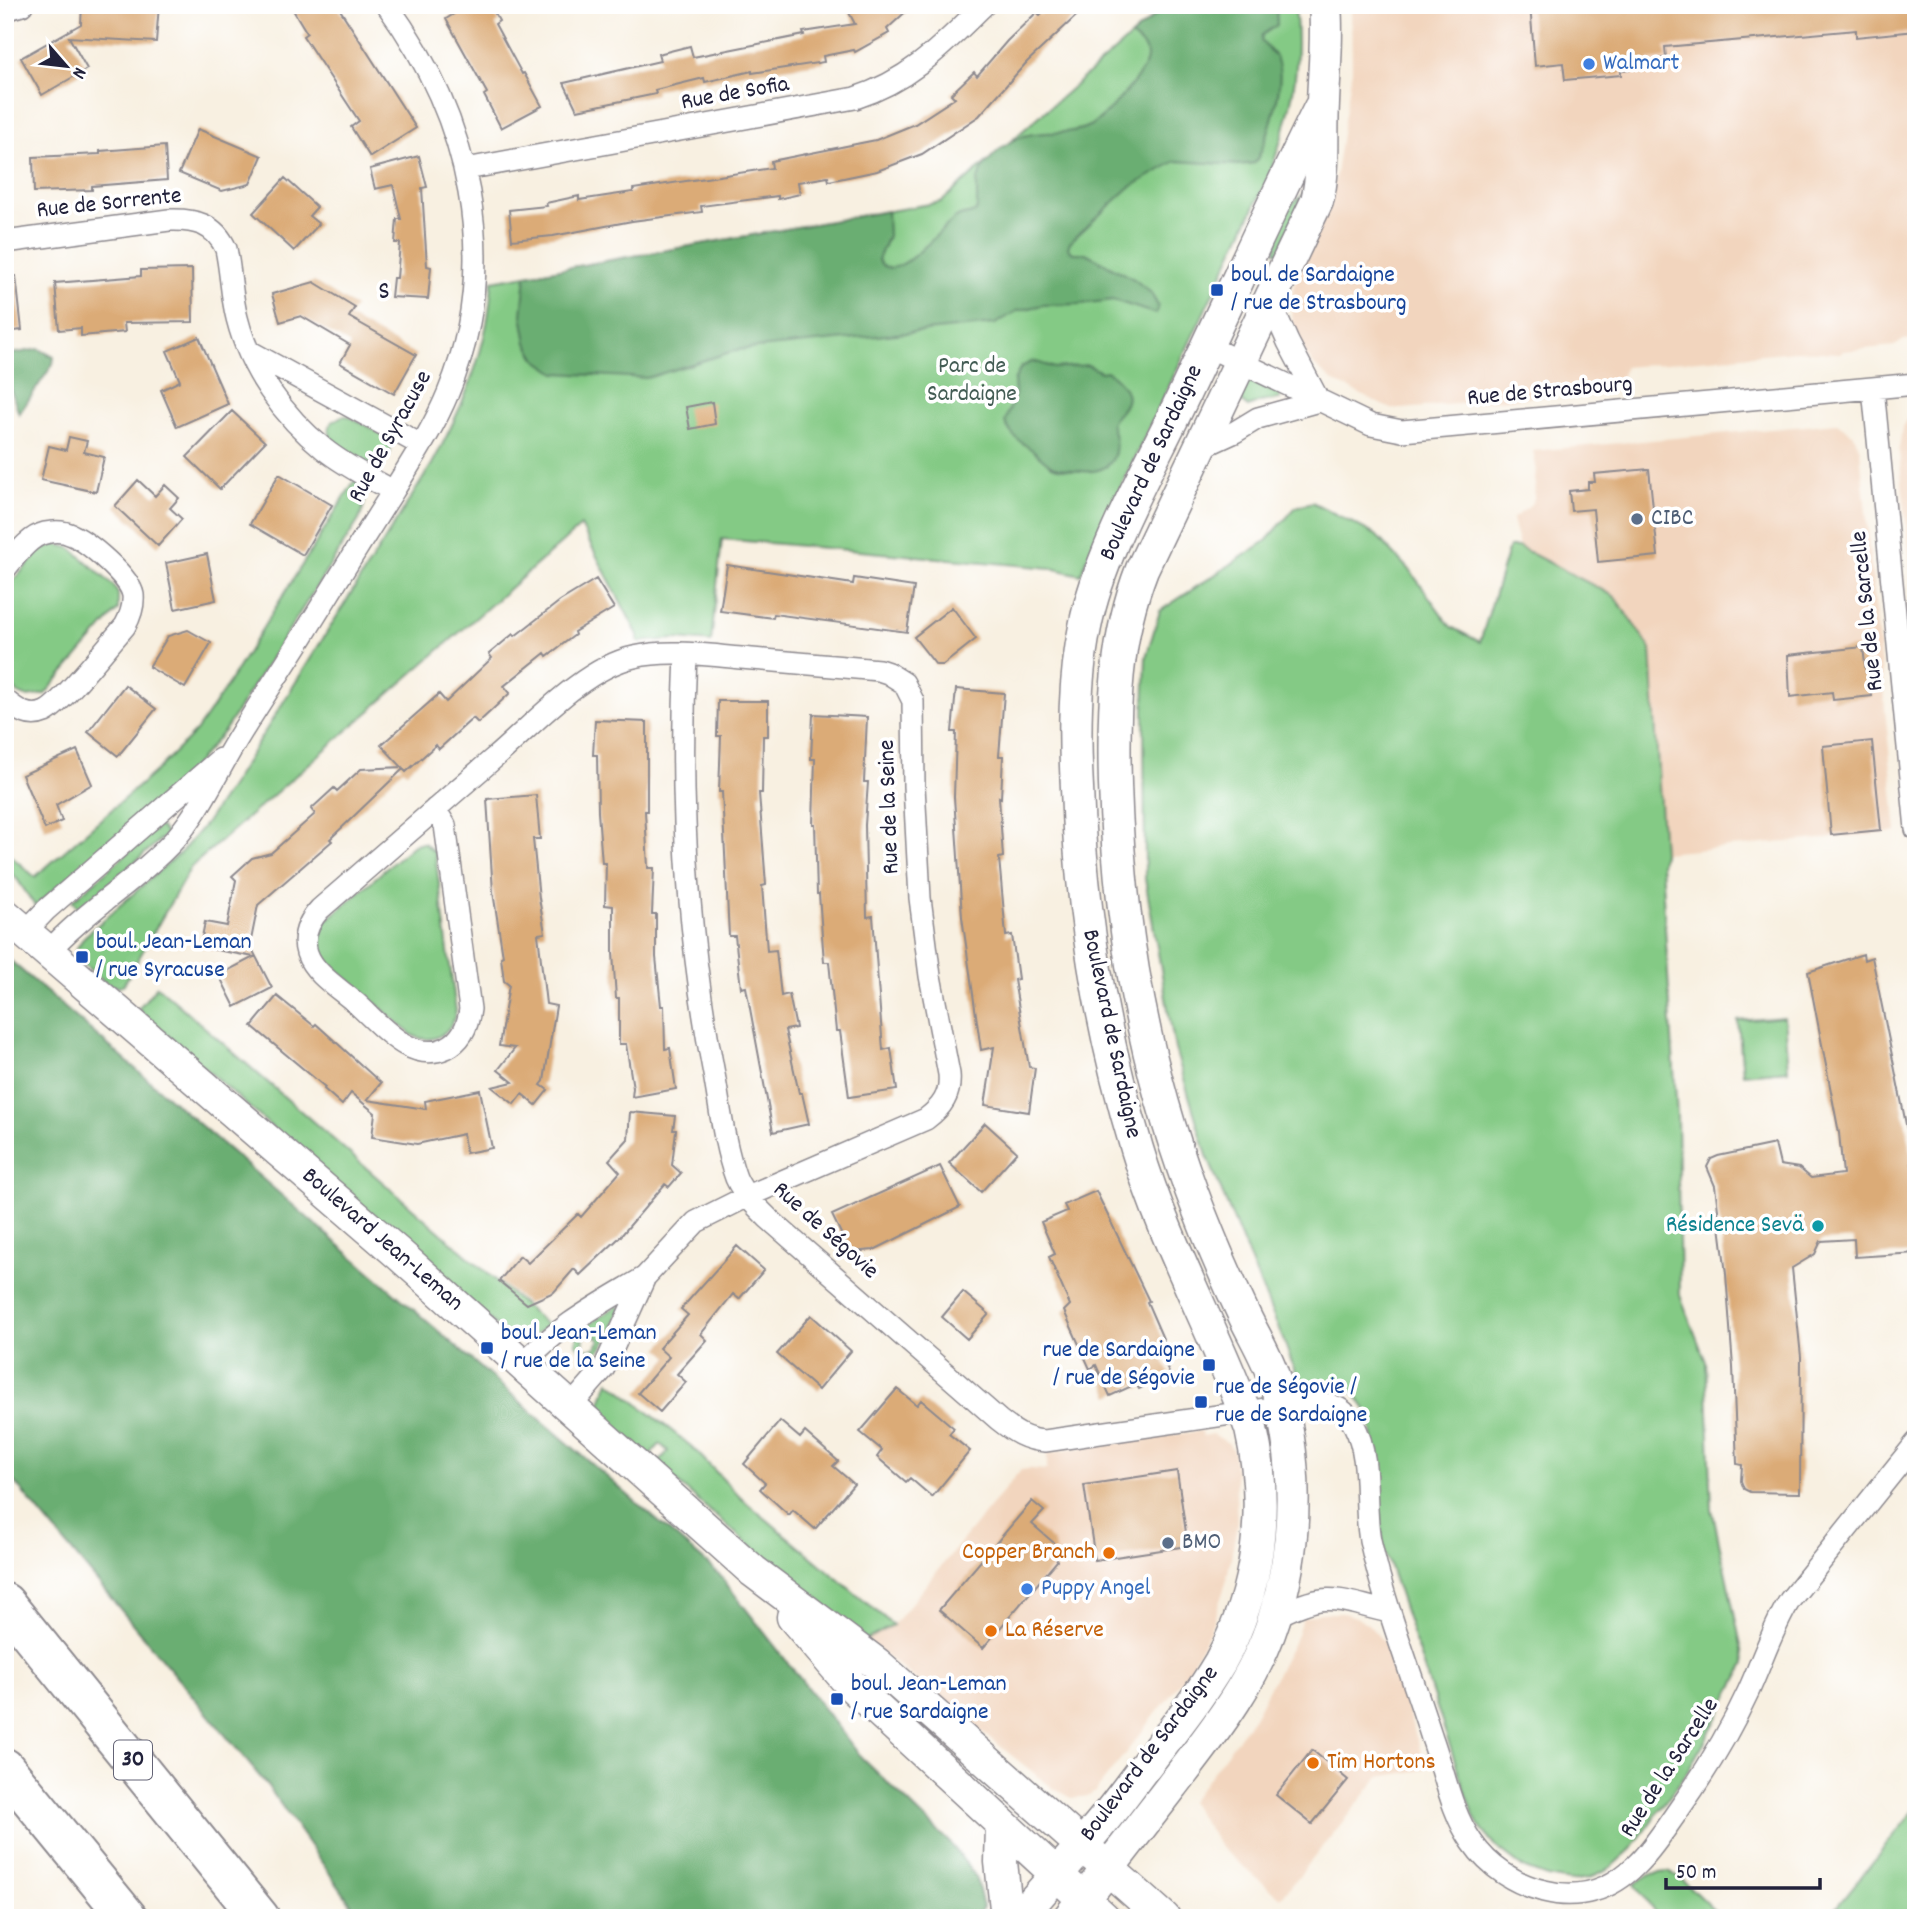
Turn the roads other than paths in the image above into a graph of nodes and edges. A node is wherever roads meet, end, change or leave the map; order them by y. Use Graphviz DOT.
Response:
graph roads {
  1 [pos="22,5"];
  2 [pos="984,5"];
  3 [pos="1325,5"];
  4 [pos="394,7"];
  5 [pos="5,10"];
  6 [pos="1323,103"];
  7 [pos="466,169"];
  8 [pos="5,242"];
  9 [pos="1270,300"];
  10 [pos="1207,346"];
  11 [pos="249,351"];
  12 [pos="1240,362"];
  13 [pos="1916,384"];
  14 [pos="1873,388"];
  15 [pos="1319,401"];
  16 [pos="421,445"];
  17 [pos="1198,449"];
  18 [pos="393,491"];
  19 [pos="5,569"];
  20 [pos="686,654"];
  21 [pos="5,700"];
  22 [pos="232,748"];
  23 [pos="435,809"];
  24 [pos="1916,829"];
  25 [pos="26,933"];
  26 [pos="748,1196"];
  27 [pos="645,1278"];
  28 [pos="523,1364"];
  29 [pos="1282,1406"];
  30 [pos="570,1407"];
  31 [pos="1245,1411"];
  32 [pos="1916,1443"];
  33 [pos="753,1571"];
  34 [pos="5,1603"];
  35 [pos="1390,1612"];
  36 [pos="1275,1616"];
  37 [pos="5,1768"];
  38 [pos="1002,1825"];
  39 [pos="1082,1845"];
  40 [pos="1108,1869"];
  41 [pos="1057,1874"];
  42 [pos="1086,1912"];
  43 [pos="128,1918"];
  44 [pos="260,1918"];
  45 [pos="1007,1918"];
  46 [pos="1019,1918"];
  47 [pos="1164,1918"];
  1 -- 5 [label="street"];
  2 -- 7 [label="street, Rue de Sofia"];
  3 -- 6 [label="street, Boulevard de Sardaigne"];
  4 -- 7 [label="street, Rue de Syracuse"];
  6 -- 9 [label="street, Boulevard de Sardaigne"];
  6 -- 10 [label="street, Boulevard de Sardaigne"];
  7 -- 16 [label="street, Rue de Syracuse"];
  8 -- 11 [label="street, Rue de Sorrente"];
  9 -- 12 [label="street, Boulevard de Sardaigne"];
  9 -- 15 [label="street"];
  10 -- 12 [label="street, Rue de Strasbourg"];
  10 -- 31 [label="street, Boulevard de Sardaigne"];
  11 -- 16 [label="street"];
  11 -- 18 [label="street, Rue de Sorrente"];
  12 -- 15 [label="street, Rue de Strasbourg"];
  12 -- 17 [label="street, Boulevard de Sardaigne"];
  13 -- 14 [label="street, Rue de Strasbourg"];
  14 -- 15 [label="street, Rue de Strasbourg"];
  14 -- 24 [label="street, Rue de la Sarcelle"];
  15 -- 17 [label="street"];
  16 -- 18 [label="street, Rue de Syracuse"];
  17 -- 29 [label="street, Boulevard de Sardaigne"];
  18 -- 22 [label="street, Rue de Syracuse"];
  19 -- 21 [label="street"];
  20 -- 23 [label="street, Rue de la Seine"];
  20 -- 26 [label="street, Rue de Ségovie"];
  20 -- 26 [label="street, Rue de la Seine"];
  22 -- 25 [label="street, Rue de Syracuse"];
  22 -- 25 [label="street, Rue de Syracuse"];
  23 -- 23 [label="street, Rue de la Seine"];
  25 -- 28 [label="street, Boulevard Jean-Leman"];
  26 -- 27 [label="street, Rue de la Seine"];
  26 -- 31 [label="street, Rue de Ségovie"];
  27 -- 28 [label="street, Rue de la Seine"];
  27 -- 30 [label="street, Rue de la Seine"];
  28 -- 30 [label="street, Boulevard Jean-Leman"];
  29 -- 31 [label="street, Rue de Ségovie"];
  29 -- 35 [label="street, Rue de la Sarcelle"];
  29 -- 36 [label="street, Boulevard de Sardaigne"];
  30 -- 33 [label="street, Boulevard Jean-Leman"];
  31 -- 39 [label="street, Boulevard de Sardaigne"];
  32 -- 35 [label="street, Rue de la Sarcelle"];
  33 -- 38 [label="street, Boulevard Jean-Leman"];
  33 -- 39 [label="street, Boulevard Jean-Leman"];
  34 -- 44 [label="highway, 30"];
  35 -- 36 [label="street"];
  36 -- 40 [label="street, Boulevard de Sardaigne"];
  37 -- 43 [label="highway"];
  38 -- 41 [label="street, Boulevard Jean-Leman"];
  38 -- 45 [label="street"];
  39 -- 40 [label="street, Boulevard Jean-Leman"];
  39 -- 41 [label="street, Boulevard de Sardaigne"];
  40 -- 42 [label="street, Boulevard de Sardaigne"];
  40 -- 47 [label="street, Boulevard Jean-Leman"];
  41 -- 42 [label="street, Boulevard Jean-Leman"];
  41 -- 46 [label="street, Boulevard de Sardaigne"];
}
